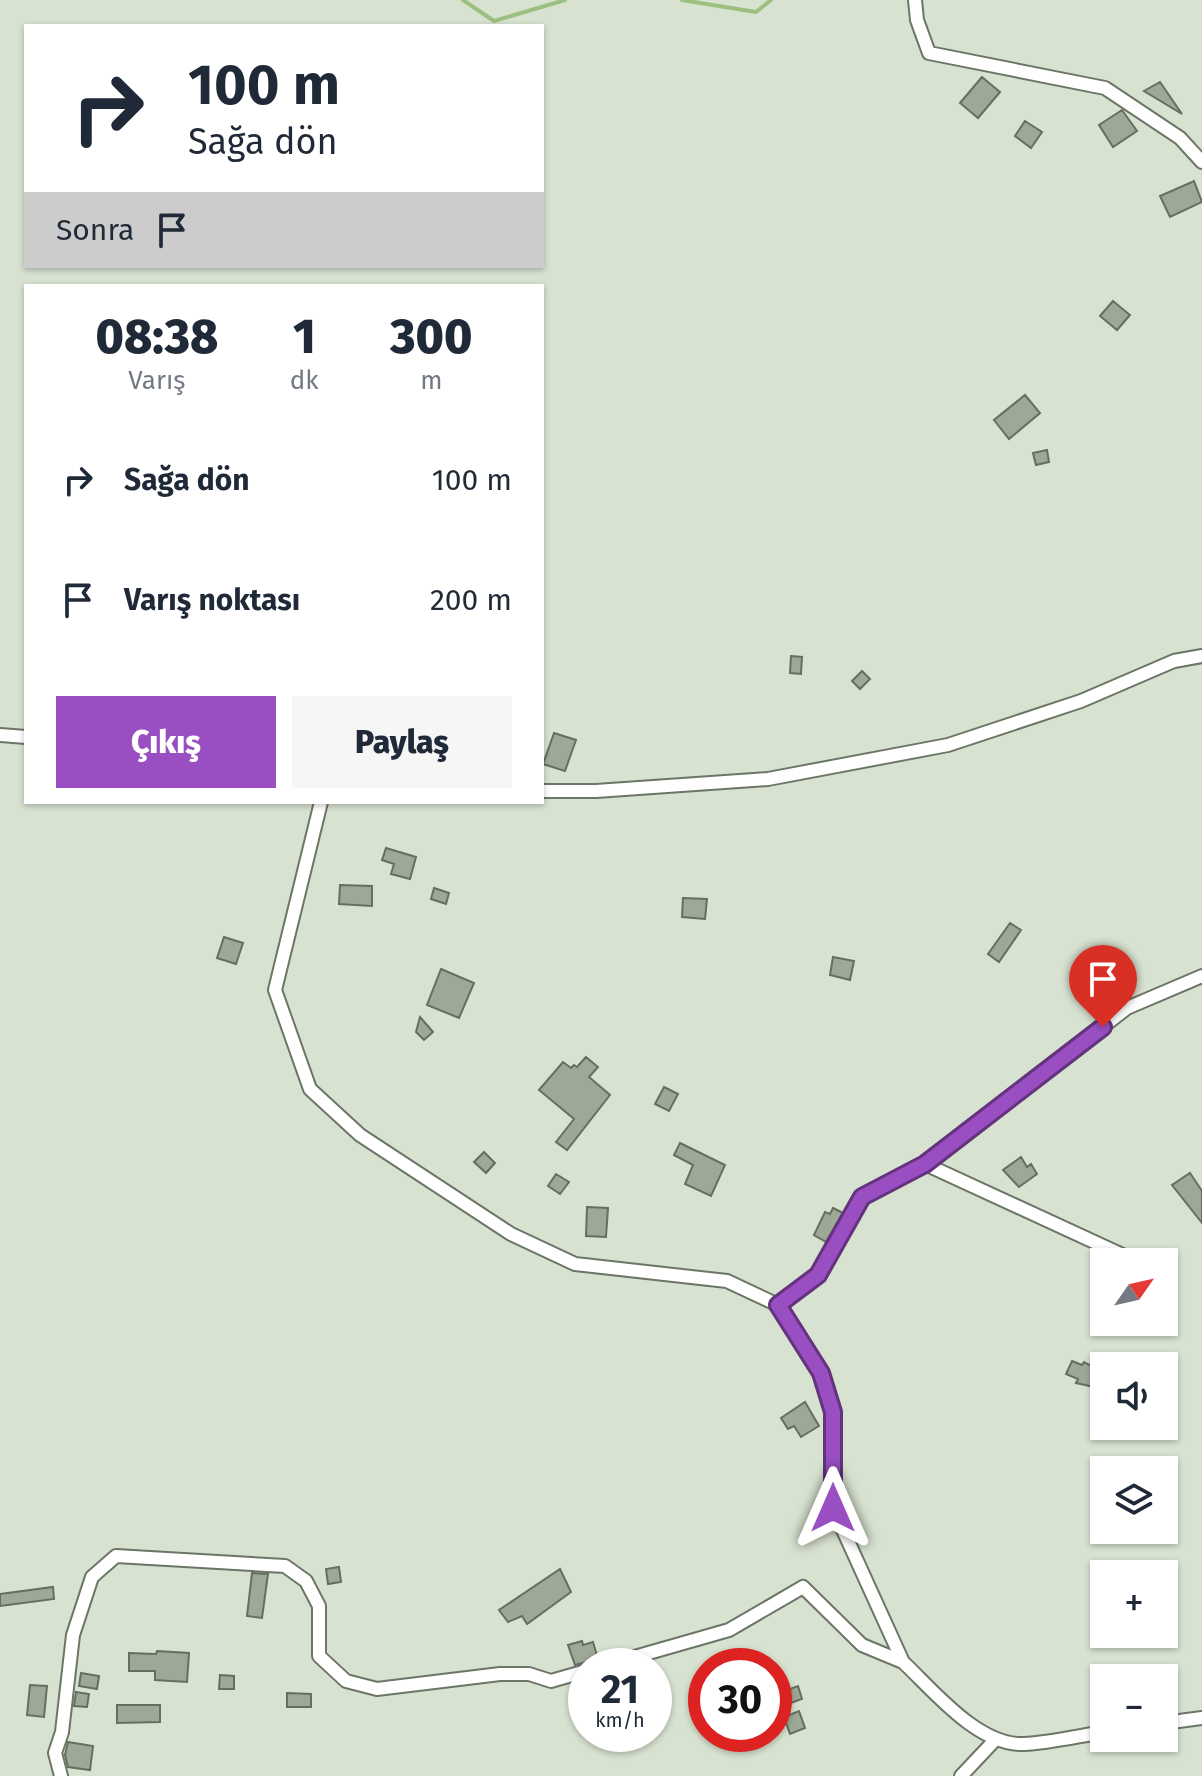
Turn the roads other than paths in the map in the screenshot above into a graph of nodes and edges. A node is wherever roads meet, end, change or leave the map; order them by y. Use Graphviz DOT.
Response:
graph roads {
  1 [pos="915,0"];
  2 [pos="1202,162"];
  3 [pos="1202,656"];
  4 [pos="0,735"];
  5 [pos="24,737"];
  6 [pos="544,791"];
  7 [pos="321,804"];
  8 [pos="1202,976"];
  9 [pos="925,1164"];
  10 [pos="1107,1248"];
  11 [pos="778,1305"];
  12 [pos="666,1648"];
  13 [pos="903,1662"];
  14 [pos="568,1676"];
  15 [pos="1202,1718"];
  16 [pos="1178,1721"];
  17 [pos="1090,1734"];
  18 [pos="995,1740"];
  19 [pos="61,1776"];
  20 [pos="961,1776"];
  1 -- 2 [label="street"];
  3 -- 6 [label="street"];
  4 -- 5 [label="street"];
  7 -- 11 [label="street"];
  8 -- 9 [label="street"];
  9 -- 10 [label="street"];
  9 -- 11 [label="street"];
  11 -- 13 [label="street"];
  12 -- 13 [label="street"];
  13 -- 18 [label="street"];
  14 -- 19 [label="street"];
  15 -- 16 [label="street"];
  17 -- 18 [label="street"];
  18 -- 20 [label="street"];
}
